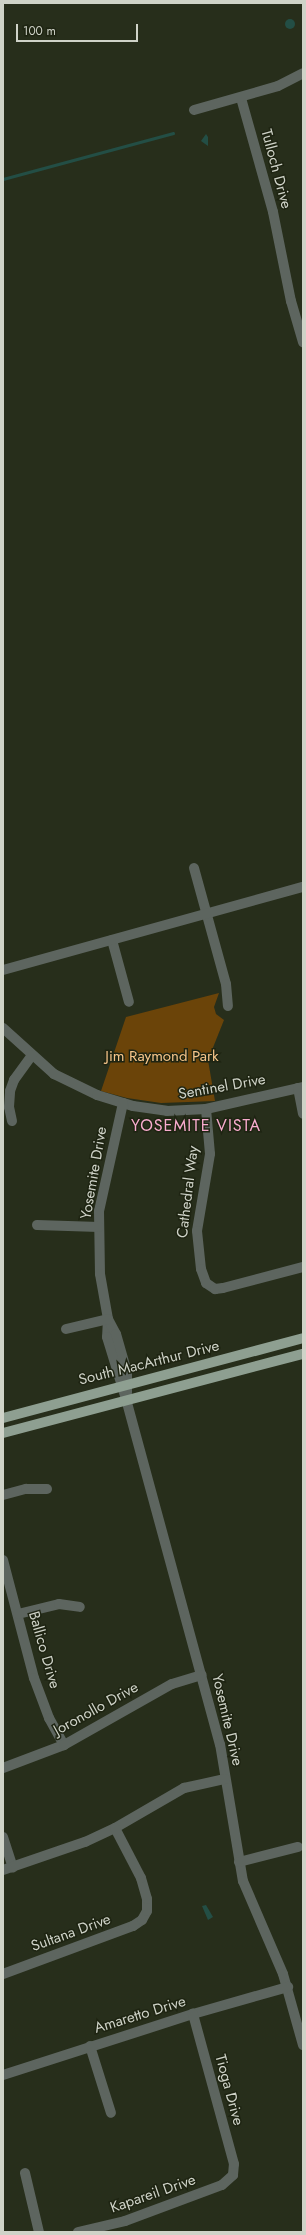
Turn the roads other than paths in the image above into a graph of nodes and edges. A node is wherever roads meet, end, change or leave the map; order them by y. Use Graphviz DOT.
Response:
graph roads {
  1 [pos="303,73"];
  2 [pos="241,98"];
  3 [pos="194,110"];
  4 [pos="303,342"];
  5 [pos="194,868"];
  6 [pos="303,887"];
  7 [pos="206,913"];
  8 [pos="112,940"];
  9 [pos="3,970"];
  10 [pos="129,1002"];
  11 [pos="228,1006"];
  12 [pos="3,1028"];
  13 [pos="32,1055"];
  14 [pos="301,1087"];
  15 [pos="123,1103"];
  16 [pos="206,1109"];
  17 [pos="303,1114"];
  18 [pos="12,1122"];
  19 [pos="37,1226"];
  20 [pos="99,1227"];
  21 [pos="303,1267"];
  22 [pos="108,1319"];
  23 [pos="66,1329"];
  24 [pos="303,1338"];
  25 [pos="303,1354"];
  26 [pos="124,1384"];
  27 [pos="126,1399"];
  28 [pos="3,1418"];
  29 [pos="3,1433"];
  30 [pos="47,1489"];
  31 [pos="3,1495"];
  32 [pos="3,1560"];
  33 [pos="80,1607"];
  34 [pos="18,1614"];
  35 [pos="202,1675"];
  36 [pos="64,1745"];
  37 [pos="3,1768"];
  38 [pos="225,1779"];
  39 [pos="115,1828"];
  40 [pos="3,1837"];
  41 [pos="298,1846"];
  42 [pos="239,1862"];
  43 [pos="14,1867"];
  44 [pos="3,1870"];
  45 [pos="3,1974"];
  46 [pos="288,1987"];
  47 [pos="193,2014"];
  48 [pos="303,2044"];
  49 [pos="90,2046"];
  50 [pos="3,2075"];
  51 [pos="110,2113"];
  52 [pos="25,2173"];
  53 [pos="233,2174"];
  54 [pos="126,2221"];
  55 [pos="39,2232"];
  56 [pos="78,2232"];
  57 [pos="128,2232"];
  1 -- 2 [label="street"];
  2 -- 3 [label="street"];
  2 -- 4 [label="street, Tulloch Drive"];
  5 -- 7 [label="street"];
  6 -- 7 [label="street"];
  7 -- 8 [label="street"];
  7 -- 11 [label="street"];
  8 -- 9 [label="street"];
  8 -- 10 [label="street"];
  12 -- 13 [label="street, Sentinel Drive"];
  13 -- 15 [label="street, Sentinel Drive"];
  13 -- 18 [label="street"];
  14 -- 16 [label="street, Sentinel Drive"];
  14 -- 17 [label="street"];
  15 -- 16 [label="street, Sentinel Drive"];
  15 -- 20 [label="street, Yosemite Drive"];
  16 -- 21 [label="street, Cathedral Way"];
  19 -- 20 [label="street"];
  20 -- 22 [label="street, Yosemite Drive"];
  22 -- 23 [label="street"];
  22 -- 26 [label="street, Yosemite Drive"];
  24 -- 26 [label="main road, South MacArthur Drive"];
  25 -- 27 [label="main road, South MacArthur Drive"];
  26 -- 27 [label="street, Yosemite Drive"];
  26 -- 28 [label="main road, South MacArthur Drive"];
  27 -- 29 [label="main road, South MacArthur Drive"];
  27 -- 35 [label="street, Yosemite Drive"];
  30 -- 31 [label="street"];
  32 -- 34 [label="street, Ballico Drive"];
  33 -- 34 [label="street"];
  34 -- 36 [label="street, Ballico Drive"];
  35 -- 36 [label="street, Joronollo Drive"];
  35 -- 38 [label="street, Yosemite Drive"];
  36 -- 37 [label="street, Joronollo Drive"];
  38 -- 39 [label="street"];
  38 -- 42 [label="street, Yosemite Drive"];
  39 -- 43 [label="street"];
  39 -- 45 [label="street, Sultana Drive"];
  40 -- 43 [label="street"];
  41 -- 42 [label="street"];
  42 -- 46 [label="street, Yosemite Drive"];
  43 -- 44 [label="street"];
  46 -- 47 [label="street, Amaretto Drive"];
  46 -- 48 [label="street, Yosemite Drive"];
  47 -- 49 [label="street, Amaretto Drive"];
  47 -- 53 [label="street, Tioga Drive"];
  49 -- 50 [label="street, Amaretto Drive"];
  49 -- 51 [label="street"];
  52 -- 55 [label="street"];
  53 -- 54 [label="street, Kapareil Drive"];
  54 -- 56 [label="street, Kapareil Drive"];
  54 -- 57 [label="street"];
}
